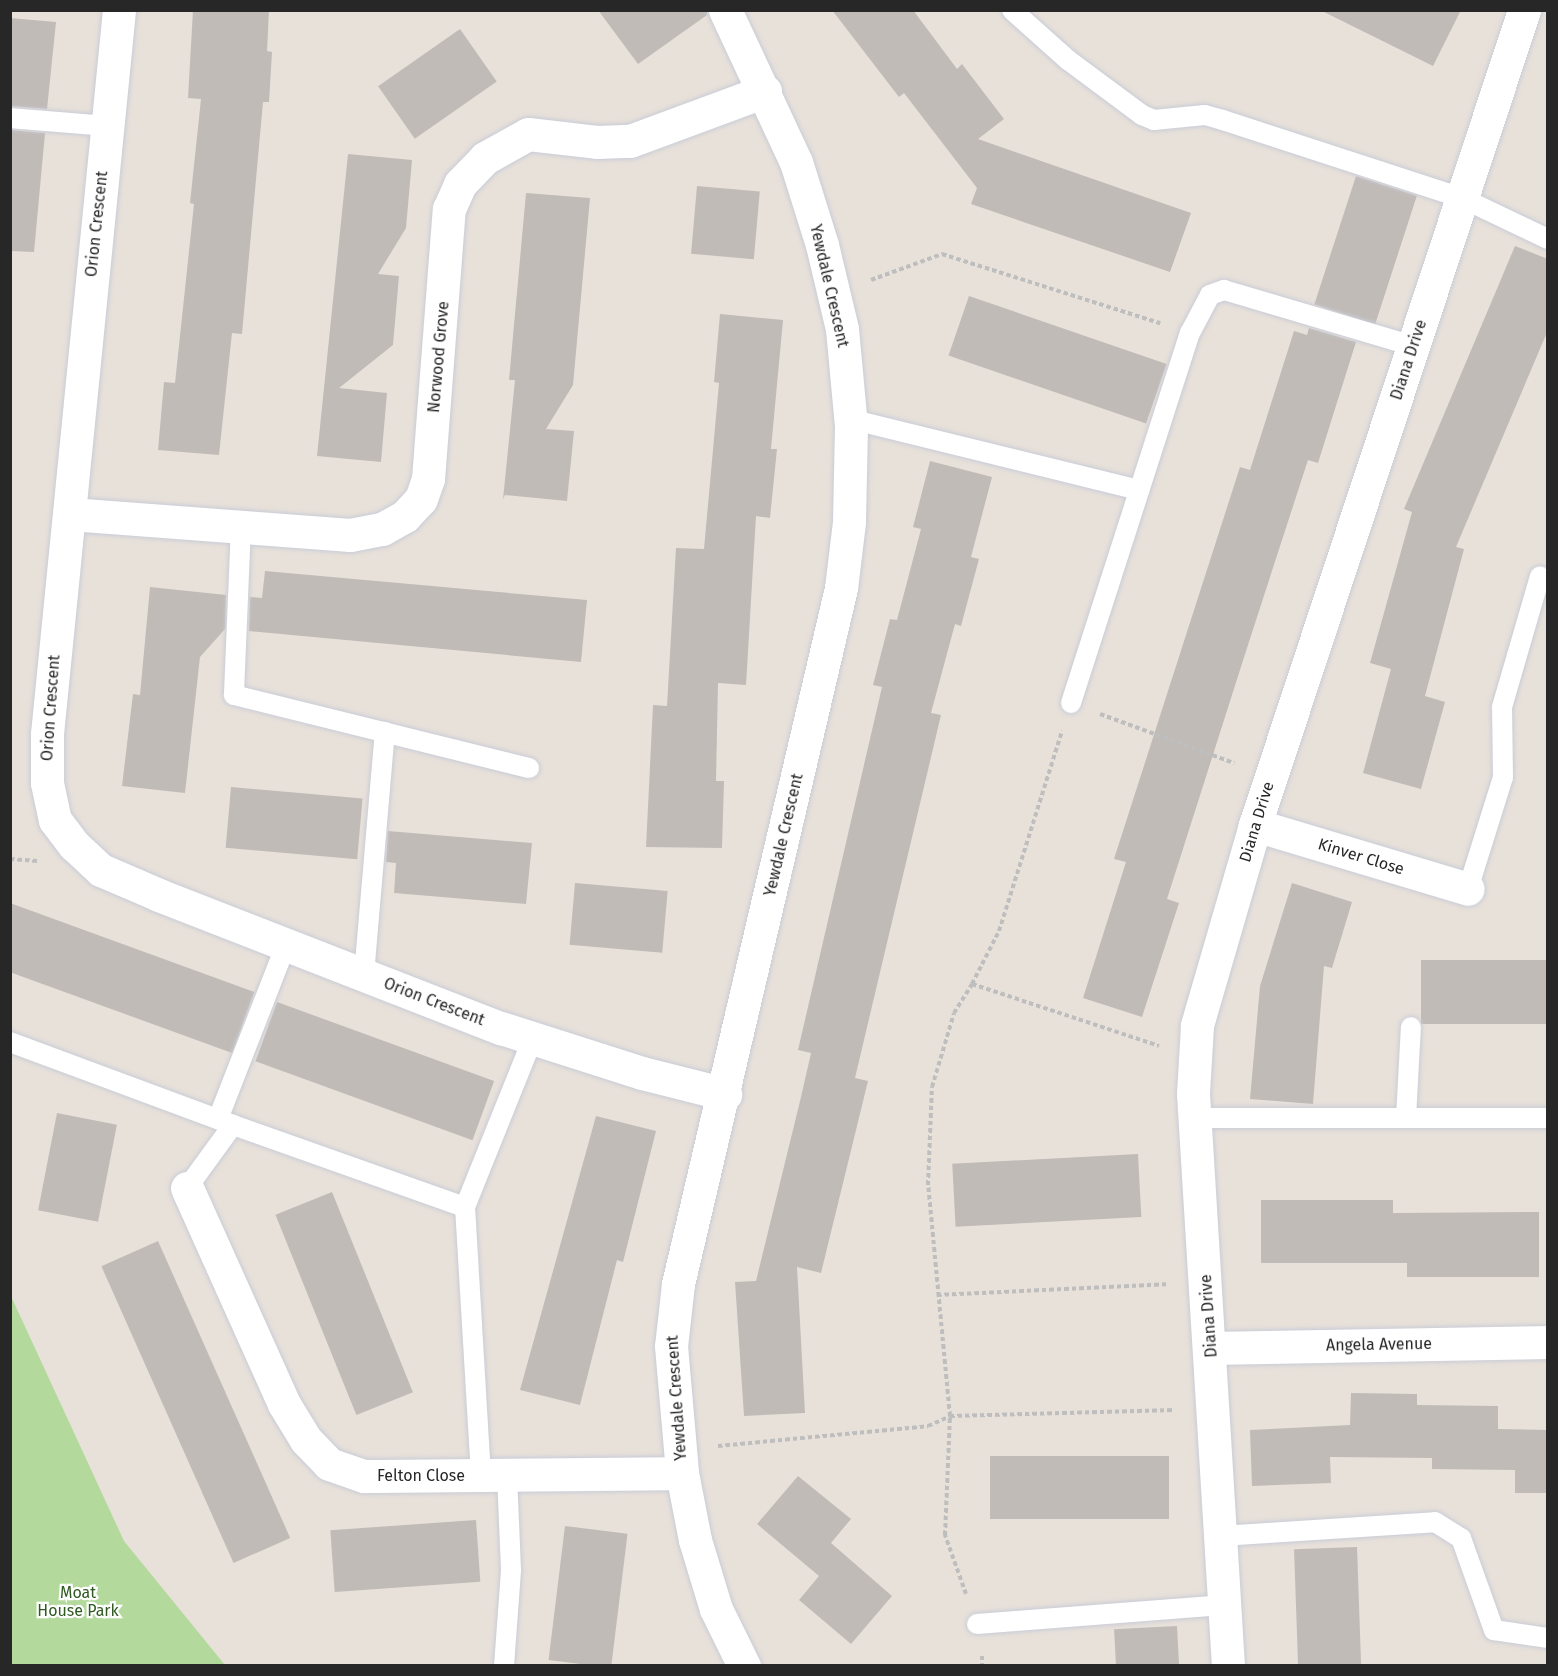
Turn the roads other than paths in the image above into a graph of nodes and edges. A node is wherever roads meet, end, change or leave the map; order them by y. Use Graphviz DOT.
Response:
graph roads {
  1 [pos="118,10"];
  2 [pos="725,10"];
  3 [pos="1012,10"];
  4 [pos="1524,10"];
  5 [pos="765,91"];
  6 [pos="10,118"];
  7 [pos="107,126"];
  8 [pos="1462,198"];
  9 [pos="1548,239"];
  10 [pos="1413,346"];
  11 [pos="850,419"];
  12 [pos="1139,490"];
  13 [pos="70,514"];
  14 [pos="241,526"];
  15 [pos="1540,576"];
  16 [pos="1071,703"];
  17 [pos="385,732"];
  18 [pos="529,768"];
  19 [pos="1255,825"];
  20 [pos="1467,889"];
  21 [pos="286,945"];
  22 [pos="364,975"];
  23 [pos="1411,1027"];
  24 [pos="533,1038"];
  25 [pos="10,1042"];
  26 [pos="724,1094"];
  27 [pos="1194,1118"];
  28 [pos="1406,1118"];
  29 [pos="1548,1118"];
  30 [pos="225,1122"];
  31 [pos="186,1188"];
  32 [pos="465,1207"];
  33 [pos="1548,1342"];
  34 [pos="1211,1348"];
  35 [pos="682,1473"];
  36 [pos="494,1475"];
  37 [pos="1221,1536"];
  38 [pos="1225,1605"];
  39 [pos="976,1624"];
  40 [pos="1548,1638"];
  41 [pos="504,1665"];
  42 [pos="744,1665"];
  43 [pos="1228,1665"];
  1 -- 7 [label="street, Orion Crescent"];
  2 -- 5 [label="street, Yewdale Crescent"];
  3 -- 8 [label="lane"];
  4 -- 8 [label="street, Diana Drive"];
  5 -- 11 [label="street, Yewdale Crescent"];
  5 -- 14 [label="street, Norwood Grove"];
  6 -- 7 [label="lane"];
  7 -- 13 [label="street, Orion Crescent"];
  8 -- 9 [label="lane"];
  8 -- 10 [label="street, Diana Drive"];
  10 -- 12 [label="lane"];
  10 -- 19 [label="street, Diana Drive"];
  11 -- 12 [label="lane"];
  11 -- 26 [label="street, Yewdale Crescent"];
  12 -- 16 [label="lane"];
  13 -- 14 [label="street, Norwood Grove"];
  13 -- 21 [label="street, Orion Crescent"];
  14 -- 17 [label="lane"];
  15 -- 20 [label="lane"];
  17 -- 18 [label="lane"];
  17 -- 22 [label="lane"];
  19 -- 20 [label="street, Kinver Close"];
  19 -- 27 [label="street, Diana Drive"];
  21 -- 22 [label="street, Orion Crescent"];
  21 -- 30 [label="lane"];
  22 -- 24 [label="street, Orion Crescent"];
  23 -- 28 [label="lane"];
  24 -- 26 [label="street, Orion Crescent"];
  24 -- 32 [label="lane"];
  25 -- 30 [label="lane"];
  26 -- 35 [label="street, Yewdale Crescent"];
  27 -- 28 [label="lane"];
  27 -- 34 [label="street, Diana Drive"];
  28 -- 29 [label="lane"];
  30 -- 31 [label="lane"];
  30 -- 32 [label="lane"];
  31 -- 36 [label="street, Felton Close"];
  32 -- 36 [label="lane"];
  33 -- 34 [label="street, Angela Avenue"];
  34 -- 37 [label="street, Diana Drive"];
  35 -- 36 [label="street, Felton Close"];
  35 -- 42 [label="street, Yewdale Crescent"];
  36 -- 41 [label="lane"];
  37 -- 38 [label="street, Diana Drive"];
  37 -- 40 [label="lane"];
  38 -- 39 [label="lane"];
  38 -- 43 [label="street, Diana Drive"];
}
